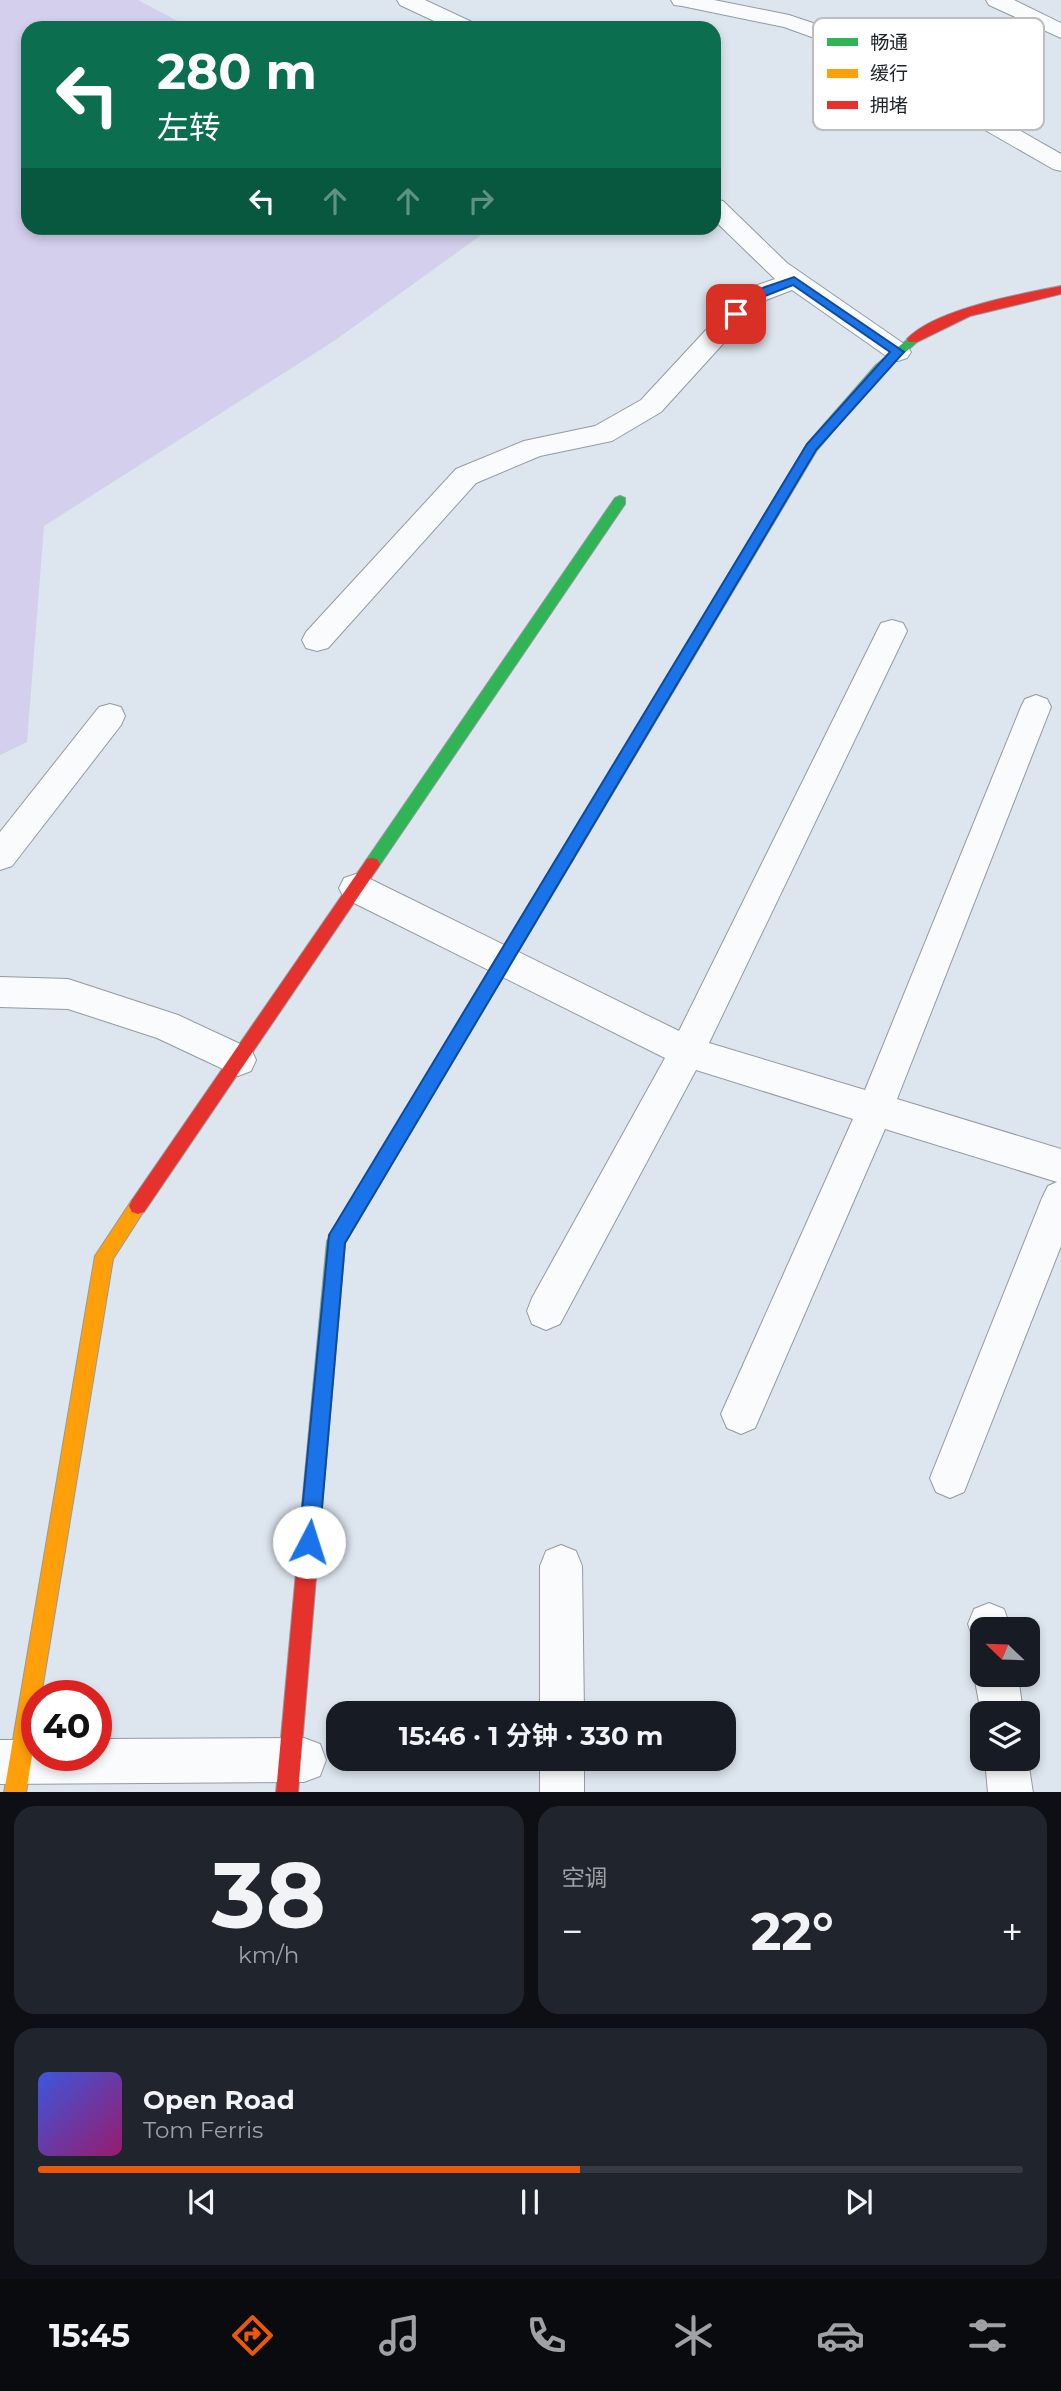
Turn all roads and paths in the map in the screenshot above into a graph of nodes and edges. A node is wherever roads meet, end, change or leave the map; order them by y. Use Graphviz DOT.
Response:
graph roads {
  1 [pos="408,0"];
  2 [pos="682,0"];
  3 [pos="997,0"];
  4 [pos="1034,18"];
  5 [pos="452,21"];
  6 [pos="1044,23"];
  7 [pos="813,30"];
  8 [pos="1061,31"];
  9 [pos="1002,130"];
  10 [pos="1061,164"];
  11 [pos="721,213"];
  12 [pos="794,280"];
  13 [pos="1061,290"];
  14 [pos="898,352"];
  15 [pos="620,501"];
  16 [pos="892,631"];
  17 [pos="317,640"];
  18 [pos="1037,706"];
  19 [pos="110,716"];
  20 [pos="0,856"];
  21 [pos="356,888"];
  22 [pos="503,962"];
  23 [pos="0,992"];
  24 [pos="687,1052"];
  25 [pos="238,1060"];
  26 [pos="875,1110"];
  27 [pos="1061,1166"];
  28 [pos="1061,1198"];
  29 [pos="546,1311"];
  30 [pos="741,1414"];
  31 [pos="950,1478"];
  32 [pos="561,1566"];
  33 [pos="562,1701"];
  34 [pos="294,1771"];
  35 [pos="562,1771"];
  36 [pos="1008,1771"];
  37 [pos="11,1772"];
  38 [pos="562,1792"];
  39 [pos="1011,1792"];
  1 -- 5 [label="street"];
  2 -- 7 [label="street"];
  3 -- 4 [label="street"];
  6 -- 8 [label="street"];
  9 -- 10 [label="street"];
  11 -- 12 [label="street"];
  12 -- 14 [label="street"];
  12 -- 17 [label="street"];
  13 -- 14 [label="street"];
  14 -- 22 [label="street"];
  15 -- 21 [label="street"];
  16 -- 24 [label="street"];
  18 -- 26 [label="street"];
  19 -- 20 [label="street"];
  21 -- 22 [label="street"];
  21 -- 25 [label="street"];
  22 -- 24 [label="street"];
  22 -- 34 [label="street"];
  23 -- 25 [label="street"];
  24 -- 26 [label="street"];
  24 -- 29 [label="street"];
  25 -- 37 [label="street"];
  26 -- 27 [label="street"];
  26 -- 30 [label="street"];
  28 -- 31 [label="street"];
  32 -- 33 [label="street"];
  34 -- 37 [label="street"];
  35 -- 38 [label="street"];
  36 -- 39 [label="street"];
}
